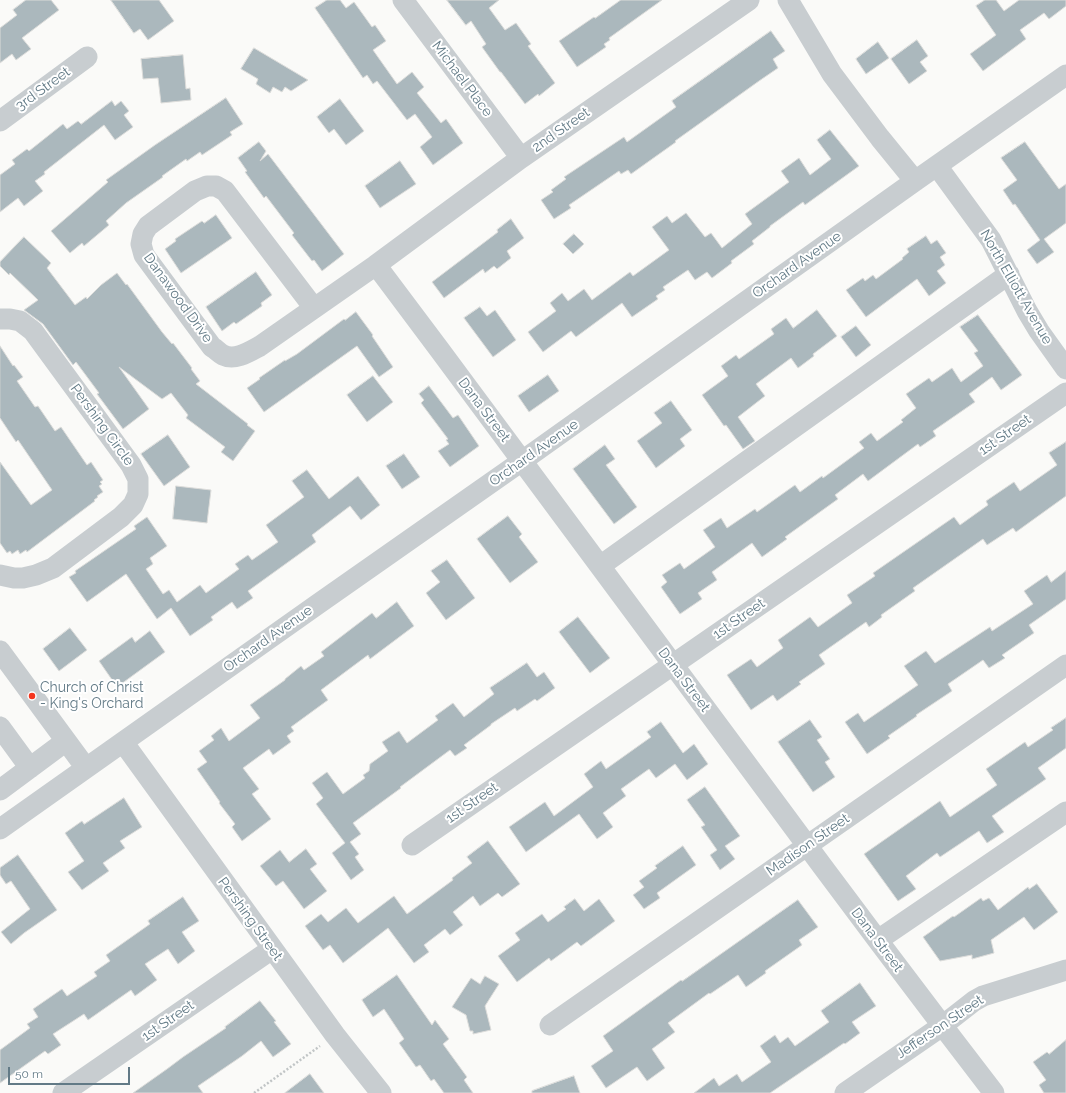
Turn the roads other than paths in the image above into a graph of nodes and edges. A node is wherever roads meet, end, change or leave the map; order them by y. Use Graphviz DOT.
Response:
graph roads {
  1 [pos="403,0"];
  2 [pos="749,0"];
  3 [pos="788,0"];
  4 [pos="87,58"];
  5 [pos="1066,75"];
  6 [pos="0,121"];
  7 [pos="521,158"];
  8 [pos="937,166"];
  9 [pos="915,181"];
  10 [pos="376,264"];
  11 [pos="1008,274"];
  12 [pos="314,308"];
  13 [pos="0,319"];
  14 [pos="1066,369"];
  15 [pos="1066,393"];
  16 [pos="522,461"];
  17 [pos="600,566"];
  18 [pos="0,575"];
  19 [pos="0,651"];
  20 [pos="673,665"];
  21 [pos="1066,666"];
  22 [pos="0,727"];
  23 [pos="66,741"];
  24 [pos="123,742"];
  25 [pos="30,768"];
  26 [pos="86,768"];
  27 [pos="0,790"];
  28 [pos="1066,812"];
  29 [pos="0,828"];
  30 [pos="412,845"];
  31 [pos="807,846"];
  32 [pos="878,940"];
  33 [pos="272,949"];
  34 [pos="1066,970"];
  35 [pos="550,1025"];
  36 [pos="942,1026"];
  37 [pos="63,1093"];
  38 [pos="381,1093"];
  39 [pos="845,1093"];
  40 [pos="994,1093"];
  1 -- 7 [label="street, Michael Place"];
  2 -- 7 [label="street, 2nd Street"];
  3 -- 9 [label="street"];
  4 -- 6 [label="street, 3rd Street"];
  5 -- 8 [label="street, Orchard Avenue"];
  7 -- 10 [label="street, 2nd Street"];
  8 -- 9 [label="street, Orchard Avenue"];
  8 -- 11 [label="street, North Elliott Avenue"];
  9 -- 16 [label="street, Orchard Avenue"];
  10 -- 12 [label="street, Danawood Drive"];
  10 -- 16 [label="street, Dana Street"];
  11 -- 14 [label="street, North Elliott Avenue"];
  11 -- 17 [label="street"];
  12 -- 12 [label="street, Danawood Drive"];
  13 -- 18 [label="street, Pershing Circle"];
  15 -- 20 [label="street, 1st Street"];
  16 -- 17 [label="street, Dana Street"];
  16 -- 24 [label="street, Orchard Avenue"];
  17 -- 20 [label="street, Dana Street"];
  19 -- 23 [label="street"];
  20 -- 30 [label="street, 1st Street"];
  20 -- 31 [label="street, Dana Street"];
  21 -- 31 [label="street, Madison Street"];
  22 -- 25 [label="street"];
  23 -- 25 [label="street"];
  23 -- 26 [label="street"];
  24 -- 26 [label="street, Orchard Avenue"];
  24 -- 33 [label="street, Pershing Street"];
  25 -- 27 [label="street"];
  26 -- 29 [label="street, Orchard Avenue"];
  28 -- 32 [label="street"];
  31 -- 32 [label="street, Dana Street"];
  31 -- 35 [label="street, Madison Street"];
  32 -- 36 [label="street, Dana Street"];
  33 -- 37 [label="street, 1st Street"];
  33 -- 38 [label="street, Pershing Street"];
  34 -- 36 [label="street, Jefferson Street"];
  36 -- 39 [label="street, Jefferson Street"];
  36 -- 40 [label="street, Dana Street"];
}
